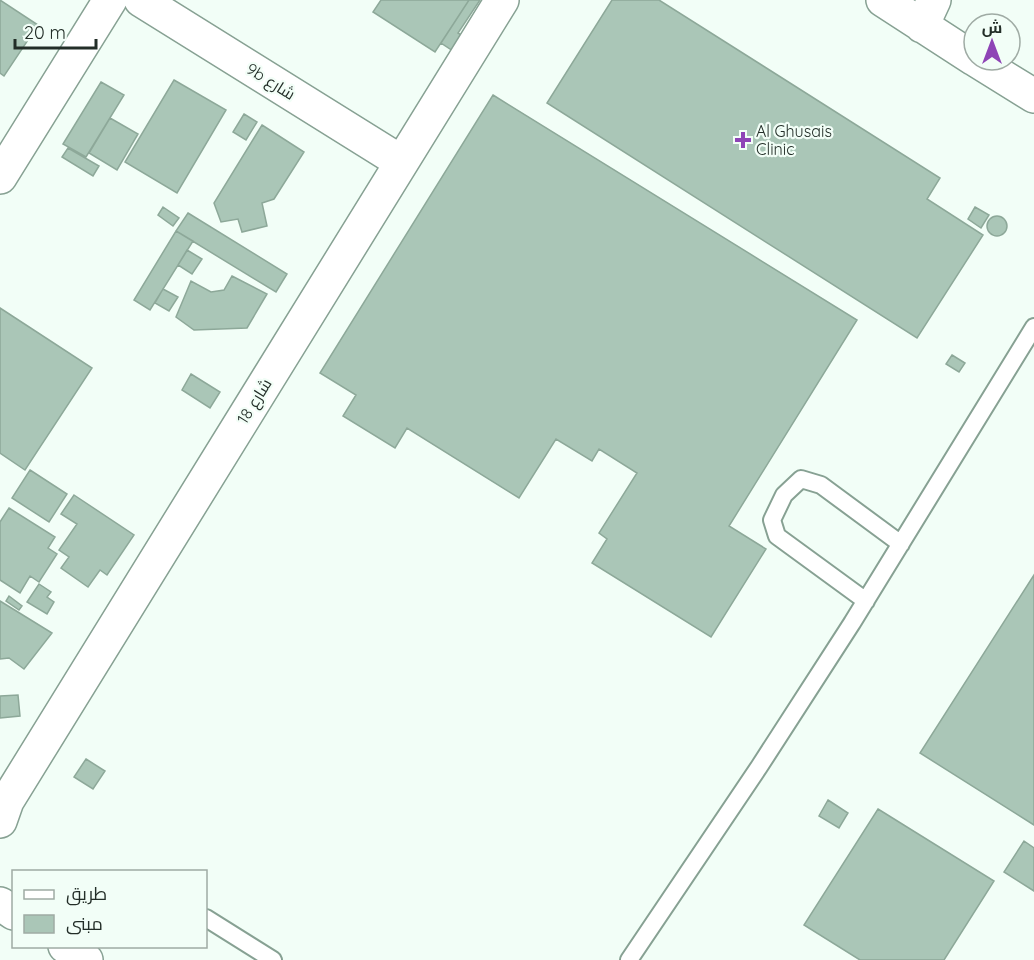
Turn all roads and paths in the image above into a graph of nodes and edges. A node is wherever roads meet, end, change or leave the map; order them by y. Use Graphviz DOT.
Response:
graph roads {
  1 [pos="110,0"];
  2 [pos="141,0"];
  3 [pos="502,0"];
  4 [pos="889,1"];
  5 [pos="928,13"];
  6 [pos="962,46"];
  7 [pos="996,72"];
  8 [pos="1034,96"];
  9 [pos="401,162"];
  10 [pos="0,177"];
  11 [pos="1034,327"];
  12 [pos="901,544"];
  13 [pos="866,601"];
  14 [pos="2,810"];
  15 [pos="207,919"];
  16 [pos="68,948"];
  17 [pos="86,960"];
  18 [pos="273,960"];
  19 [pos="629,960"];
  1 -- 10 [label="street"];
  2 -- 9 [label="street, 9b شارع"];
  3 -- 9 [label="street, شارع 18"];
  4 -- 5 [label="street"];
  5 -- 6 [label="street"];
  7 -- 8 [label="street"];
  9 -- 14 [label="street, شارع 18"];
  11 -- 12 [label="lane"];
  12 -- 13 [label="lane"];
  12 -- 13 [label="lane"];
  13 -- 19 [label="lane"];
  15 -- 18 [label="lane"];
  16 -- 17 [label="street"];
}
